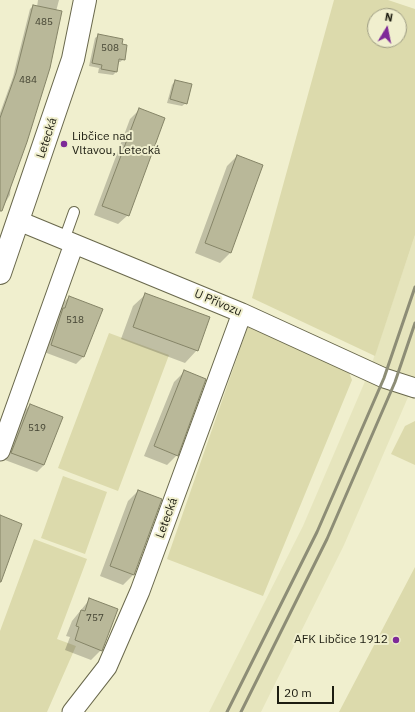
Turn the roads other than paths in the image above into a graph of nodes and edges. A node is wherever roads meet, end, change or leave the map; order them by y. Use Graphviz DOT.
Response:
graph roads {
  1 [pos="85,0"];
  2 [pos="74,212"];
  3 [pos="19,221"];
  4 [pos="69,242"];
  5 [pos="0,273"];
  6 [pos="242,313"];
  7 [pos="415,388"];
  8 [pos="0,451"];
  9 [pos="72,712"];
  1 -- 3 [label="street, Letecká"];
  2 -- 4 [label="lane"];
  3 -- 4 [label="street, U Přívozu"];
  3 -- 5 [label="street, Letecká"];
  4 -- 6 [label="street, U Přívozu"];
  4 -- 8 [label="street"];
  6 -- 7 [label="street, U Přívozu"];
  6 -- 9 [label="street, Letecká"];
}
